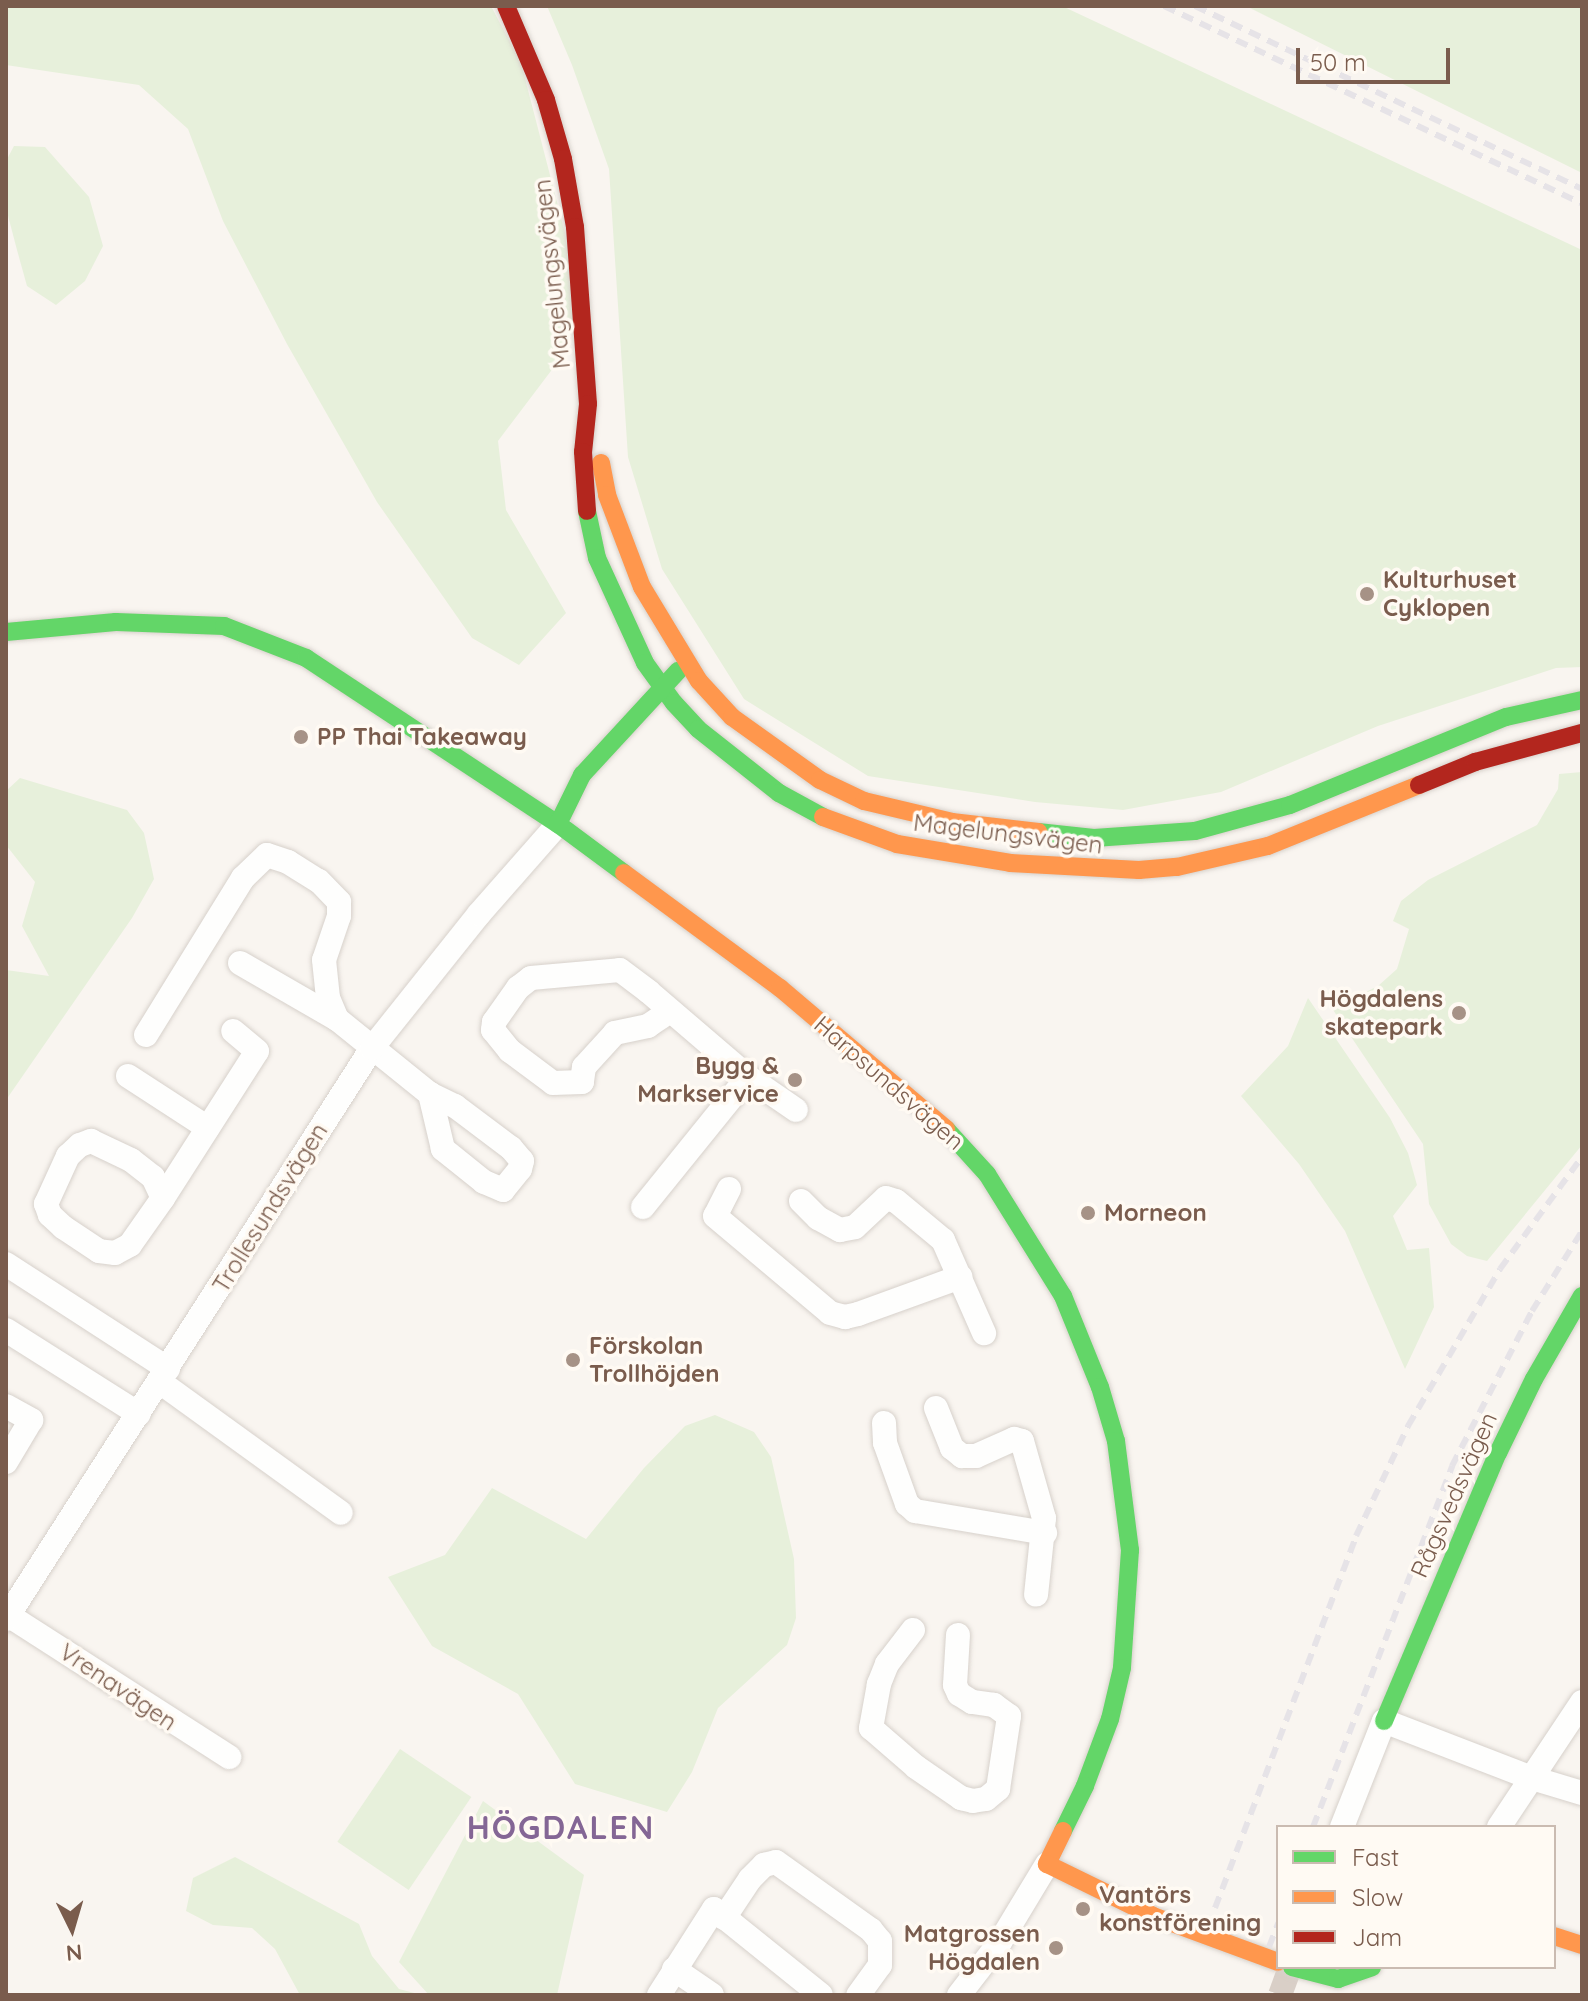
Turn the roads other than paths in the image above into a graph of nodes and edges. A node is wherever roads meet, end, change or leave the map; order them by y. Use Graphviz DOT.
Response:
graph roads {
  1 [pos="506,6"];
  2 [pos="588,404"];
  3 [pos="6,632"];
  4 [pos="686,662"];
  5 [pos="699,681"];
  6 [pos="662,687"];
  7 [pos="1582,700"];
  8 [pos="674,703"];
  9 [pos="650,729"];
  10 [pos="1582,733"];
  11 [pos="594,795"];
  12 [pos="558,824"];
  13 [pos="240,963"];
  14 [pos="670,1011"];
  15 [pos="337,1019"];
  16 [pos="233,1031"];
  17 [pos="146,1035"];
  18 [pos="372,1048"];
  19 [pos="128,1076"];
  20 [pos="748,1077"];
  21 [pos="430,1094"];
  22 [pos="796,1110"];
  23 [pos="208,1128"];
  24 [pos="729,1189"];
  25 [pos="163,1198"];
  26 [pos="801,1201"];
  27 [pos="643,1207"];
  28 [pos="6,1264"];
  29 [pos="960,1277"];
  30 [pos="1582,1296"];
  31 [pos="6,1330"];
  32 [pos="984,1333"];
  33 [pos="164,1376"];
  34 [pos="6,1406"];
  35 [pos="936,1408"];
  36 [pos="139,1414"];
  37 [pos="884,1423"];
  38 [pos="6,1462"];
  39 [pos="341,1513"];
  40 [pos="1045,1533"];
  41 [pos="1036,1595"];
  42 [pos="10,1605"];
  43 [pos="913,1630"];
  44 [pos="958,1635"];
  45 [pos="1582,1702"];
  46 [pos="1384,1721"];
  47 [pos="229,1757"];
  48 [pos="1532,1778"];
  49 [pos="1582,1793"];
  50 [pos="1343,1825"];
  51 [pos="1500,1825"];
  52 [pos="1047,1864"];
  53 [pos="724,1918"];
  54 [pos="1556,1937"];
  55 [pos="1582,1945"];
  56 [pos="1276,1961"];
  57 [pos="674,1969"];
  58 [pos="1300,1969"];
  59 [pos="1368,1969"];
  60 [pos="659,1995"];
  61 [pos="712,1995"];
  62 [pos="821,1995"];
  63 [pos="858,1995"];
  64 [pos="959,1995"];
  1 -- 2 [label="street, Magelungsvägen"];
  2 -- 4 [label="street, Magelungsvägen"];
  2 -- 6 [label="street, Magelungsvägen"];
  3 -- 12 [label="street, Harpsundsvägen"];
  4 -- 5 [label="street, Magelungsvägen"];
  4 -- 6 [label="street, Trollesundsvägen"];
  5 -- 7 [label="street, Magelungsvägen"];
  5 -- 8 [label="street"];
  6 -- 8 [label="street, Magelungsvägen"];
  6 -- 12 [label="street, Trollesundsvägen"];
  8 -- 9 [label="street"];
  8 -- 10 [label="street, Magelungsvägen"];
  11 -- 12 [label="street, Trollesundsvägen"];
  12 -- 18 [label="street, Trollesundsvägen"];
  12 -- 52 [label="street, Harpsundsvägen"];
  13 -- 15 [label="street"];
  14 -- 14 [label="street"];
  14 -- 20 [label="street"];
  15 -- 17 [label="street"];
  15 -- 18 [label="street"];
  16 -- 23 [label="street"];
  18 -- 21 [label="street"];
  18 -- 33 [label="street, Trollesundsvägen"];
  19 -- 23 [label="street"];
  20 -- 22 [label="street"];
  20 -- 27 [label="street"];
  23 -- 25 [label="street"];
  24 -- 29 [label="street"];
  25 -- 25 [label="street"];
  26 -- 29 [label="street"];
  28 -- 33 [label="street"];
  29 -- 32 [label="street"];
  30 -- 46 [label="street, Rågsvedsvägen"];
  31 -- 36 [label="street"];
  33 -- 36 [label="street, Trollesundsvägen"];
  33 -- 39 [label="street"];
  34 -- 38 [label="street"];
  35 -- 40 [label="street"];
  36 -- 42 [label="street, Trollesundsvägen"];
  37 -- 40 [label="street"];
  40 -- 41 [label="street"];
  42 -- 47 [label="street, Vrenavägen"];
  43 -- 44 [label="street"];
  45 -- 48 [label="street"];
  46 -- 48 [label="street"];
  46 -- 50 [label="street"];
  48 -- 49 [label="street"];
  48 -- 51 [label="street"];
  52 -- 56 [label="street"];
  52 -- 64 [label="street, Harpsundsvägen"];
  53 -- 57 [label="street"];
  53 -- 62 [label="street"];
  53 -- 63 [label="street"];
  54 -- 55 [label="street"];
  57 -- 60 [label="street"];
  57 -- 61 [label="street"];
  58 -- 59 [label="street"];
}
